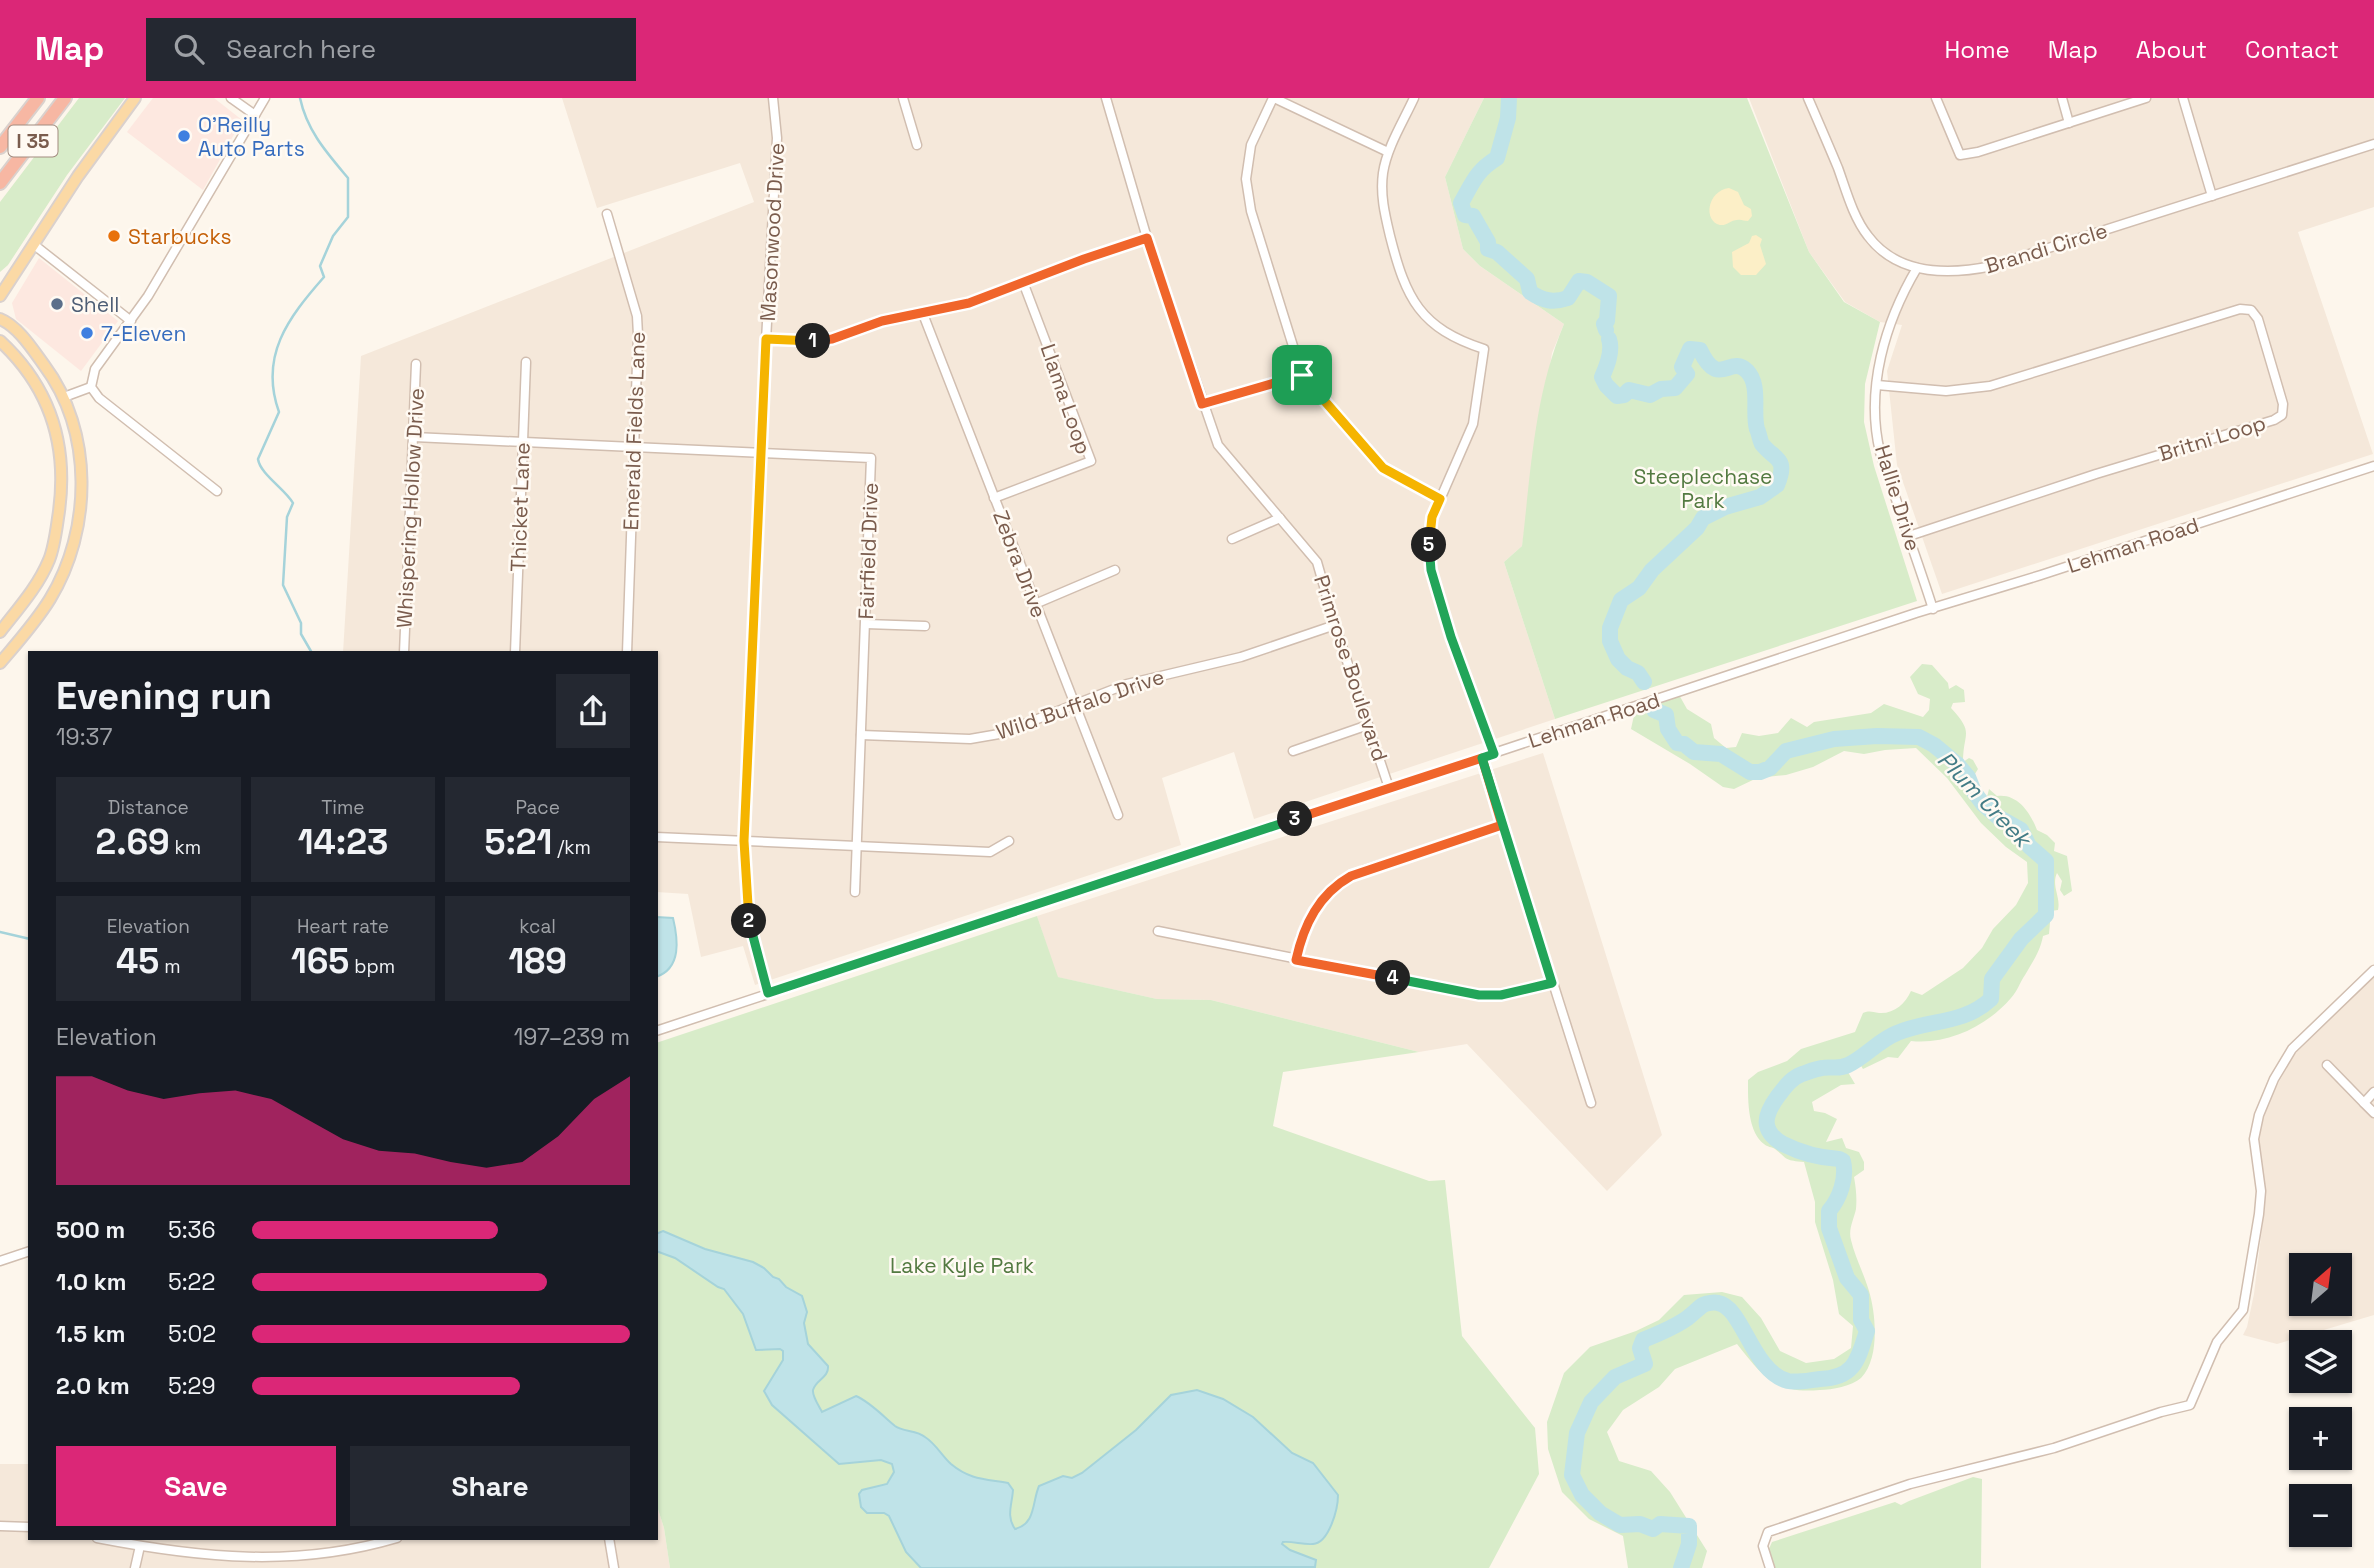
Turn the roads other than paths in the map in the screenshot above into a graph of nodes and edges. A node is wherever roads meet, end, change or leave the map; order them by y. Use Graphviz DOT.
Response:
graph roads {
  1 [pos="38,98"];
  2 [pos="65,98"];
  3 [pos="135,98"];
  4 [pos="231,98"];
  5 [pos="265,98"];
  6 [pos="773,98"];
  7 [pos="904,98"];
  8 [pos="1106,98"];
  9 [pos="1273,98"];
  10 [pos="1414,98"];
  11 [pos="1808,98"];
  12 [pos="1937,98"];
  13 [pos="2062,98"];
  14 [pos="2146,98"];
  15 [pos="2183,98"];
  16 [pos="255,115"];
  17 [pos="2069,123"];
  18 [pos="2374,144"];
  19 [pos="917,145"];
  20 [pos="0,147"];
  21 [pos="1388,152"];
  22 [pos="0,183"];
  23 [pos="2212,196"];
  24 [pos="607,214"];
  25 [pos="1147,238"];
  26 [pos="33,244"];
  27 [pos="1917,268"];
  28 [pos="6,279"];
  29 [pos="1023,282"];
  30 [pos="0,296"];
  31 [pos="923,314"];
  32 [pos="0,319"];
  33 [pos="131,321"];
  34 [pos="766,339"];
  35 [pos="0,341"];
  36 [pos="526,362"];
  37 [pos="416,364"];
  38 [pos="1302,375"];
  39 [pos="1877,385"];
  40 [pos="91,387"];
  41 [pos="64,397"];
  42 [pos="1202,404"];
  43 [pos="414,437"];
  44 [pos="523,442"];
  45 [pos="635,445"];
  46 [pos="760,451"];
  47 [pos="2374,466"];
  48 [pos="217,491"];
  49 [pos="994,498"];
  50 [pos="1440,499"];
  51 [pos="1280,518"];
  52 [pos="1909,536"];
  53 [pos="1232,539"];
  54 [pos="1115,570"];
  55 [pos="1035,604"];
  56 [pos="1933,608"];
  57 [pos="866,624"];
  58 [pos="1335,625"];
  59 [pos="925,626"];
  60 [pos="0,632"];
  61 [pos="404,651"];
  62 [pos="515,651"];
  63 [pos="626,651"];
  64 [pos="0,663"];
  65 [pos="1074,705"];
  66 [pos="1367,725"];
  67 [pos="861,735"];
  68 [pos="1293,751"];
  69 [pos="1494,754"];
  70 [pos="1482,758"];
  71 [pos="1389,788"];
  72 [pos="1118,815"];
  73 [pos="1502,825"];
  74 [pos="658,837"];
  75 [pos="744,841"];
  76 [pos="1009,841"];
  77 [pos="858,846"];
  78 [pos="855,892"];
  79 [pos="1158,931"];
  80 [pos="1296,960"];
  81 [pos="2374,970"];
  82 [pos="1552,983"];
  83 [pos="768,993"];
  84 [pos="658,1030"];
  85 [pos="2327,1065"];
  86 [pos="2374,1092"];
  87 [pos="1591,1103"];
  88 [pos="2364,1103"];
  89 [pos="2374,1112"];
  90 [pos="28,1252"];
  91 [pos="0,1261"];
  92 [pos="0,1527"];
  93 [pos="28,1527"];
  94 [pos="108,1540"];
  95 [pos="392,1540"];
  96 [pos="609,1540"];
  97 [pos="139,1546"];
  98 [pos="319,1563"];
  99 [pos="257,1567"];
  100 [pos="135,1568"];
  101 [pos="614,1568"];
  102 [pos="1770,1568"];
  1 -- 20 [label="highway, I 35"];
  2 -- 22 [label="highway, I 35"];
  3 -- 26 [label="main road"];
  4 -- 16 [label="street"];
  5 -- 16 [label="street"];
  6 -- 34 [label="street, Masonwood Drive"];
  7 -- 19 [label="street"];
  8 -- 25 [label="street, Primrose Boulevard"];
  9 -- 21 [label="street"];
  9 -- 38 [label="street"];
  10 -- 21 [label="street"];
  11 -- 27 [label="street, Brandi Circle"];
  12 -- 17 [label="street"];
  13 -- 17 [label="street"];
  14 -- 17 [label="street"];
  15 -- 23 [label="street"];
  16 -- 33 [label="street"];
  18 -- 23 [label="street, Brandi Circle"];
  21 -- 50 [label="street"];
  23 -- 27 [label="street, Brandi Circle"];
  24 -- 45 [label="street, Emerald Fields Lane"];
  25 -- 29 [label="street"];
  25 -- 42 [label="street, Primrose Boulevard"];
  26 -- 28 [label="main road"];
  26 -- 33 [label="street"];
  27 -- 39 [label="street, Hallie Drive"];
  28 -- 30 [label="main road"];
  29 -- 31 [label="street"];
  29 -- 49 [label="street, Llama Loop"];
  31 -- 34 [label="street"];
  31 -- 49 [label="street, Zebra Drive"];
  32 -- 41 [label="main road"];
  33 -- 40 [label="street"];
  34 -- 46 [label="street, Masonwood Drive"];
  35 -- 60 [label="main road"];
  36 -- 44 [label="street, Thicket Lane"];
  37 -- 43 [label="street, Whispering Hollow Drive"];
  38 -- 42 [label="street"];
  38 -- 50 [label="street"];
  39 -- 52 [label="street, Hallie Drive"];
  39 -- 52 [label="street, Britni Loop"];
  40 -- 41 [label="street"];
  40 -- 48 [label="street"];
  41 -- 64 [label="main road"];
  42 -- 51 [label="street, Primrose Boulevard"];
  43 -- 44 [label="street, Fairfield Drive"];
  43 -- 61 [label="street, Whispering Hollow Drive"];
  44 -- 45 [label="street, Fairfield Drive"];
  44 -- 62 [label="street, Thicket Lane"];
  45 -- 46 [label="street, Fairfield Drive"];
  45 -- 63 [label="street, Emerald Fields Lane"];
  46 -- 57 [label="street, Fairfield Drive"];
  46 -- 75 [label="street, Masonwood Drive"];
  47 -- 56 [label="street, Lehman Road"];
  49 -- 55 [label="street, Zebra Drive"];
  50 -- 69 [label="street"];
  51 -- 53 [label="street"];
  51 -- 58 [label="street, Primrose Boulevard"];
  52 -- 56 [label="street, Hallie Drive"];
  54 -- 55 [label="street"];
  55 -- 65 [label="street, Zebra Drive"];
  56 -- 69 [label="street, Lehman Road"];
  57 -- 59 [label="street"];
  57 -- 67 [label="street, Fairfield Drive"];
  58 -- 65 [label="street, Wild Buffalo Drive"];
  58 -- 66 [label="street, Primrose Boulevard"];
  65 -- 67 [label="street, Wild Buffalo Drive"];
  65 -- 72 [label="street, Zebra Drive"];
  66 -- 68 [label="street"];
  66 -- 71 [label="street, Primrose Boulevard"];
  67 -- 77 [label="street, Fairfield Drive"];
  69 -- 70 [label="street, Lehman Road"];
  70 -- 71 [label="street, Lehman Road"];
  70 -- 73 [label="street"];
  71 -- 83 [label="street, Lehman Road"];
  73 -- 80 [label="street"];
  73 -- 82 [label="street"];
  74 -- 75 [label="street"];
  75 -- 77 [label="street"];
  75 -- 83 [label="street, Masonwood Drive"];
  76 -- 77 [label="street"];
  77 -- 78 [label="street, Fairfield Drive"];
  79 -- 80 [label="street"];
  80 -- 82 [label="street"];
  81 -- 102 [label="street"];
  82 -- 87 [label="street"];
  83 -- 84 [label="street, Lehman Road"];
  85 -- 88 [label="street"];
  86 -- 88 [label="street"];
  88 -- 89 [label="street"];
  90 -- 91 [label="street"];
  92 -- 93 [label="street"];
  94 -- 97 [label="street"];
  95 -- 98 [label="street"];
  96 -- 101 [label="street"];
  97 -- 99 [label="street"];
  97 -- 100 [label="street"];
}
